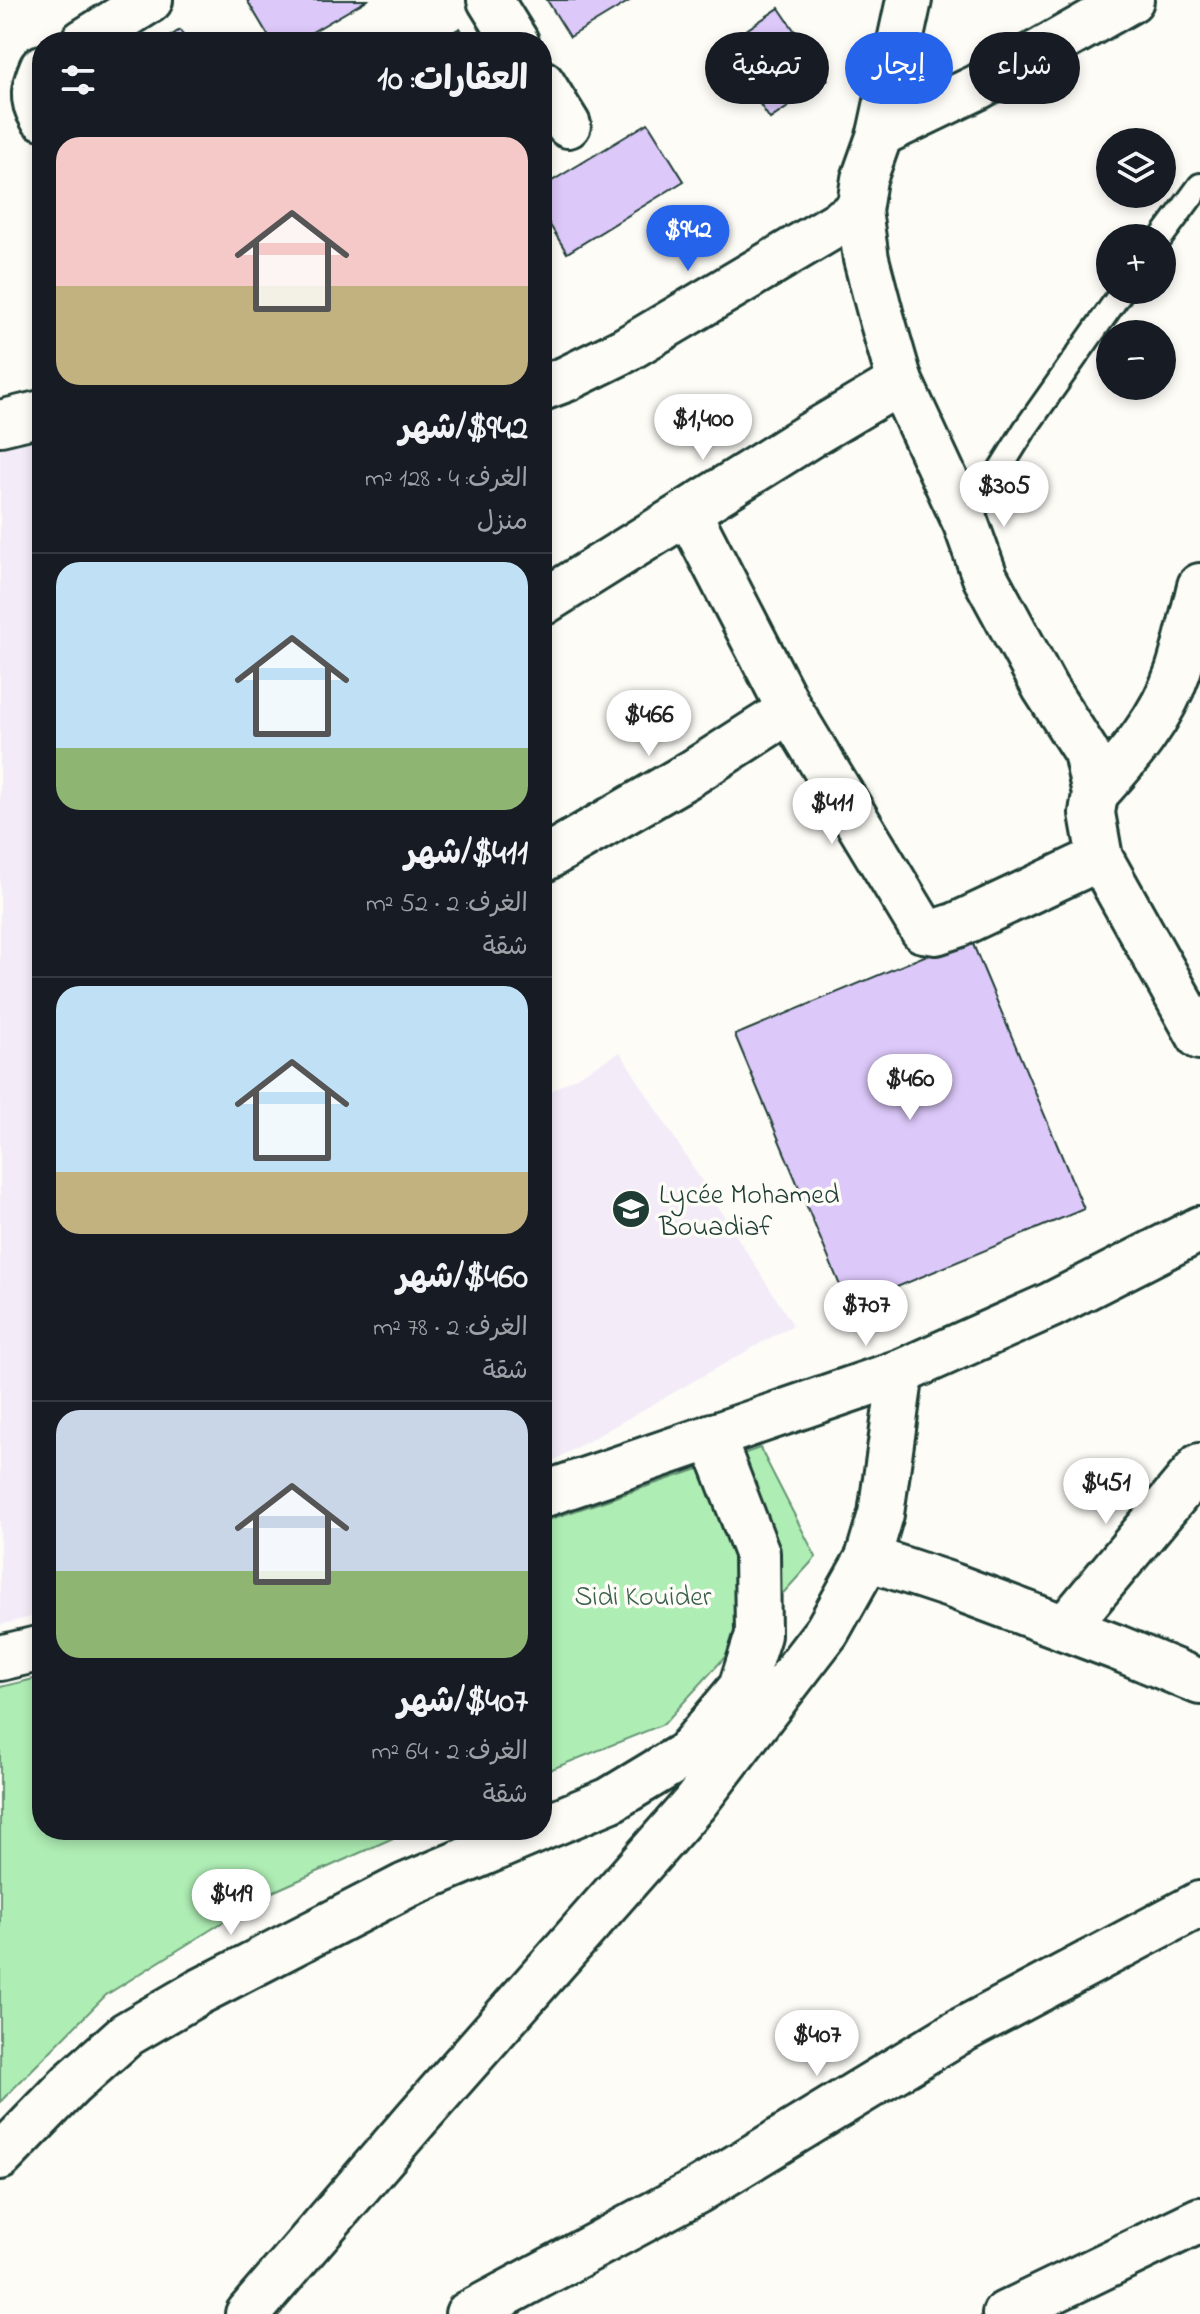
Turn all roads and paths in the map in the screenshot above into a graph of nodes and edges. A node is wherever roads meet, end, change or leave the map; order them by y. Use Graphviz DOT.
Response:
graph roads {
  1 [pos="150,0"];
  2 [pos="490,0"];
  3 [pos="909,0"];
  4 [pos="1131,0"];
  5 [pos="99,32"];
  6 [pos="510,32"];
  7 [pos="552,99"];
  8 [pos="568,125"];
  9 [pos="880,134"];
  10 [pos="1200,185"];
  11 [pos="859,211"];
  12 [pos="1171,224"];
  13 [pos="1113,304"];
  14 [pos="900,382"];
  15 [pos="552,384"];
  16 [pos="32,415"];
  17 [pos="0,423"];
  18 [pos="688,512"];
  19 [pos="966,524"];
  20 [pos="1200,586"];
  21 [pos="552,597"];
  22 [pos="1184,690"];
  23 [pos="790,710"];
  24 [pos="1095,794"];
  25 [pos="552,854"];
  26 [pos="1100,858"];
  27 [pos="1200,1037"];
  28 [pos="1200,1229"];
  29 [pos="901,1372"];
  30 [pos="712,1436"];
  31 [pos="1200,1466"];
  32 [pos="552,1492"];
  33 [pos="868,1558"];
  34 [pos="1065,1628"];
  35 [pos="32,1650"];
  36 [pos="0,1658"];
  37 [pos="1200,1682"];
  38 [pos="552,1824"];
  39 [pos="514,1840"];
  40 [pos="1200,1904"];
  41 [pos="0,2157"];
  42 [pos="1200,2220"];
  43 [pos="248,2314"];
  44 [pos="468,2314"];
  45 [pos="1005,2314"];
  1 -- 5 [label="street"];
  2 -- 6 [label="street"];
  3 -- 9 [label="street"];
  4 -- 9 [label="street"];
  7 -- 8 [label="street"];
  9 -- 11 [label="street"];
  10 -- 12 [label="lane"];
  11 -- 14 [label="street"];
  11 -- 15 [label="street"];
  13 -- 19 [label="lane"];
  14 -- 18 [label="street"];
  14 -- 19 [label="street"];
  16 -- 17 [label="street"];
  18 -- 21 [label="street"];
  18 -- 23 [label="street"];
  19 -- 24 [label="street"];
  20 -- 22 [label="street"];
  22 -- 24 [label="street"];
  23 -- 25 [label="street"];
  23 -- 26 [label="street"];
  24 -- 26 [label="street"];
  26 -- 27 [label="street"];
  28 -- 29 [label="street"];
  29 -- 30 [label="street"];
  29 -- 33 [label="street"];
  30 -- 32 [label="street"];
  30 -- 38 [label="street"];
  31 -- 34 [label="street"];
  33 -- 34 [label="street"];
  33 -- 43 [label="street"];
  34 -- 37 [label="street"];
  35 -- 36 [label="street"];
  39 -- 41 [label="street"];
  40 -- 44 [label="street"];
  42 -- 45 [label="street"];
}
